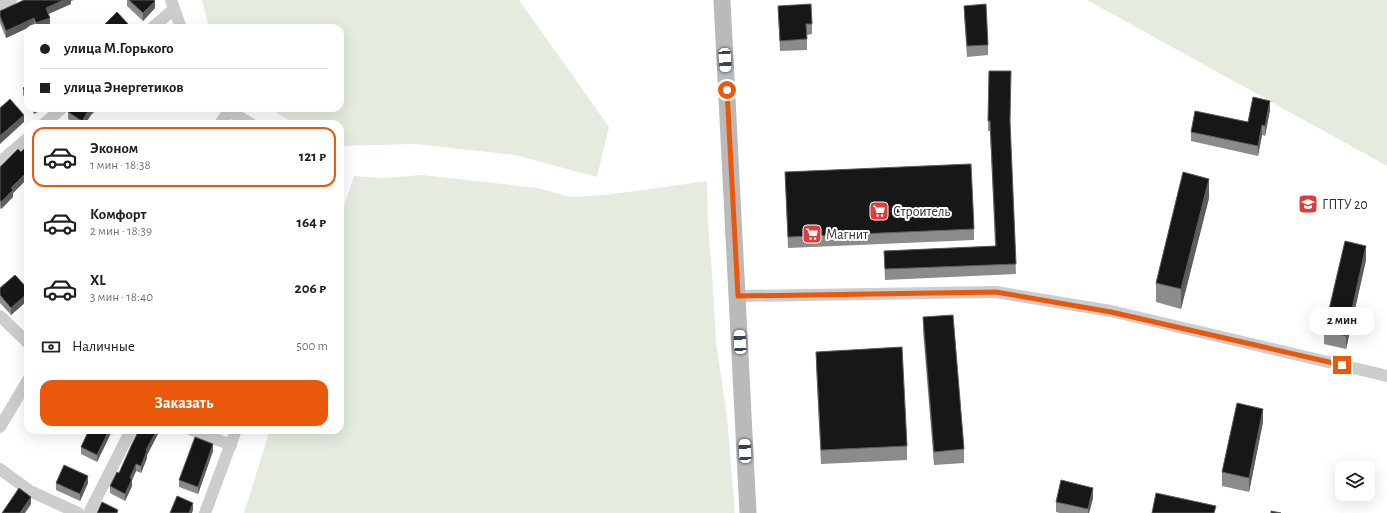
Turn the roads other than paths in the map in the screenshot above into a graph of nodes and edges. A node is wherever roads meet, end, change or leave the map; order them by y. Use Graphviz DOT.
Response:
graph roads {
  1 [pos="11,0"];
  2 [pos="722,0"];
  3 [pos="172,5"];
  4 [pos="0,6"];
  5 [pos="155,24"];
  6 [pos="179,24"];
  7 [pos="58,112"];
  8 [pos="231,112"];
  9 [pos="48,120"];
  10 [pos="244,120"];
  11 [pos="24,141"];
  12 [pos="0,162"];
  13 [pos="738,296"];
  14 [pos="0,316"];
  15 [pos="24,339"];
  16 [pos="1387,377"];
  17 [pos="24,387"];
  18 [pos="0,427"];
  19 [pos="129,434"];
  20 [pos="202,434"];
  21 [pos="235,434"];
  22 [pos="231,445"];
  23 [pos="0,469"];
  24 [pos="78,513"];
  25 [pos="89,513"];
  26 [pos="205,513"];
  27 [pos="748,513"];
  1 -- 4 [label="street"];
  2 -- 13 [label="main road"];
  3 -- 5 [label="street"];
  3 -- 6 [label="street"];
  7 -- 9 [label="street"];
  8 -- 10 [label="street"];
  11 -- 12 [label="street"];
  13 -- 16 [label="street"];
  13 -- 27 [label="main road"];
  14 -- 15 [label="street"];
  17 -- 18 [label="street"];
  19 -- 25 [label="street"];
  20 -- 22 [label="street"];
  21 -- 22 [label="street"];
  22 -- 26 [label="street"];
  23 -- 24 [label="street"];
}
